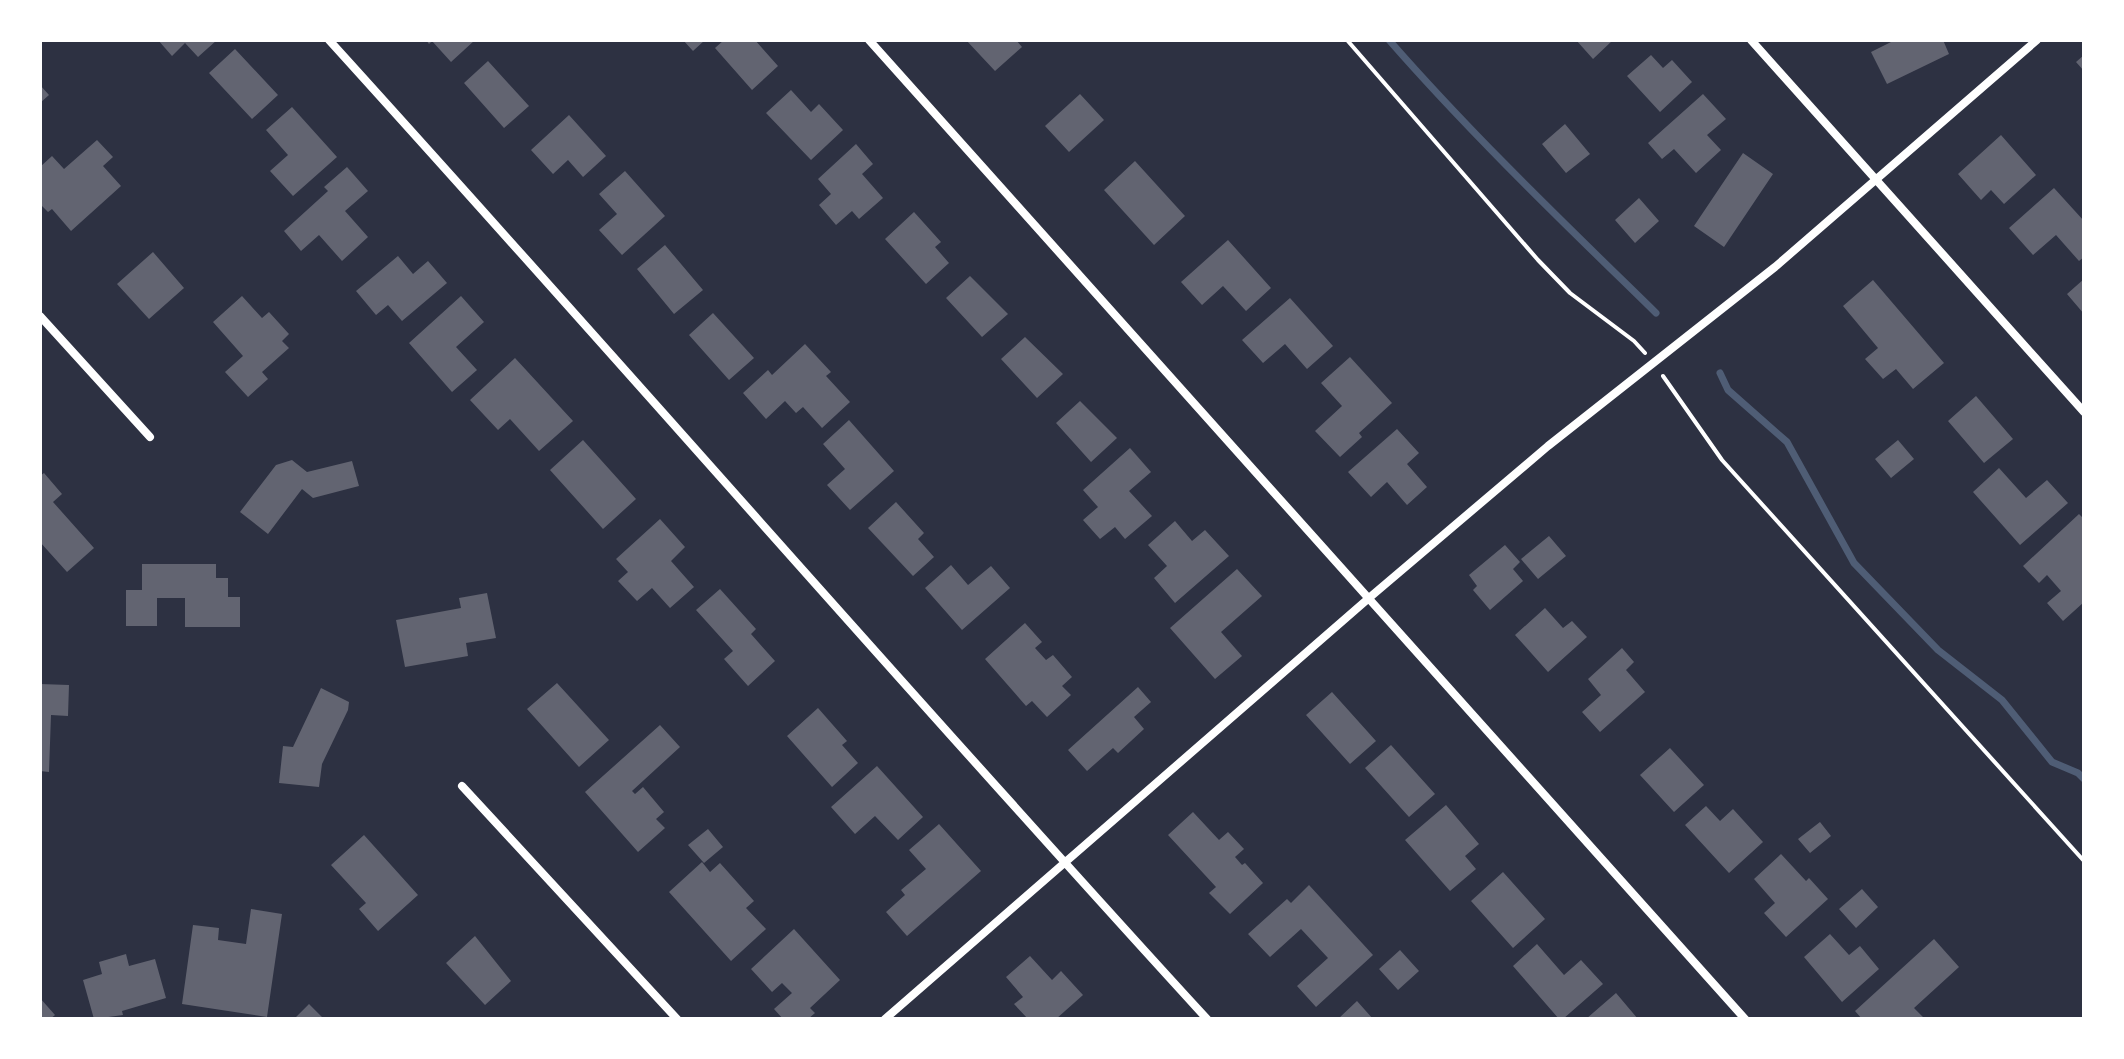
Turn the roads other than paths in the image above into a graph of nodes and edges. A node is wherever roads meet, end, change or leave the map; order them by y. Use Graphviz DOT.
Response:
graph roads {
  1 [pos="329,40"];
  2 [pos="869,40"];
  3 [pos="1751,40"];
  4 [pos="2037,40"];
  5 [pos="1875,179"];
  6 [pos="40,316"];
  7 [pos="2084,412"];
  8 [pos="150,437"];
  9 [pos="1369,598"];
  10 [pos="462,786"];
  11 [pos="1064,862"];
  12 [pos="677,1019"];
  13 [pos="885,1019"];
  14 [pos="1207,1019"];
  15 [pos="1745,1019"];
  1 -- 11 [label="street"];
  2 -- 9 [label="street"];
  3 -- 5 [label="street"];
  4 -- 5 [label="street"];
  5 -- 7 [label="street"];
  5 -- 9 [label="street"];
  6 -- 8 [label="street"];
  9 -- 11 [label="street"];
  9 -- 15 [label="street"];
  10 -- 12 [label="street"];
  11 -- 13 [label="street"];
  11 -- 14 [label="street"];
}
